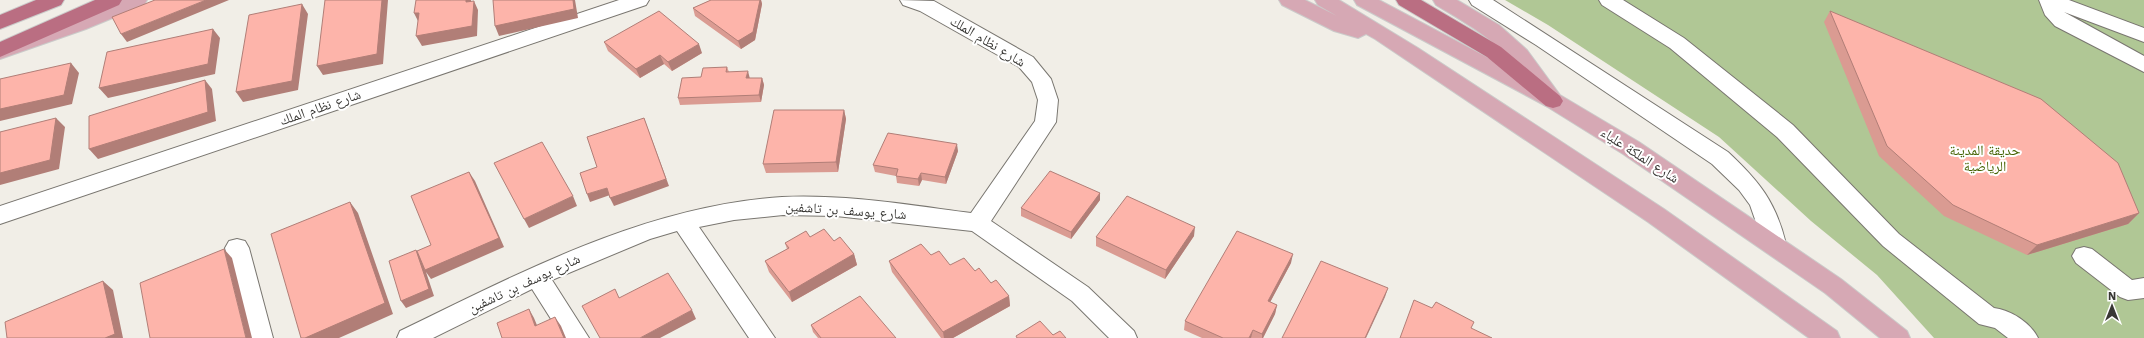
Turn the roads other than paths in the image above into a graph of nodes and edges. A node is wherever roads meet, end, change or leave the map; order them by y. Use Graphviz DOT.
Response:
graph roads {
  1 [pos="17,0"];
  2 [pos="54,0"];
  3 [pos="112,0"];
  4 [pos="137,0"];
  5 [pos="639,0"];
  6 [pos="910,0"];
  7 [pos="1289,0"];
  8 [pos="1325,0"];
  9 [pos="1364,0"];
  10 [pos="1406,0"];
  11 [pos="1443,0"];
  12 [pos="1479,0"];
  13 [pos="1609,0"];
  14 [pos="2050,0"];
  15 [pos="0,8"];
  16 [pos="0,22"];
  17 [pos="2144,35"];
  18 [pos="1396,42"];
  19 [pos="0,51"];
  20 [pos="2144,65"];
  21 [pos="1553,101"];
  22 [pos="0,215"];
  23 [pos="682,221"];
  24 [pos="977,223"];
  25 [pos="1774,244"];
  26 [pos="238,248"];
  27 [pos="2084,256"];
  28 [pos="536,276"];
  29 [pos="2144,288"];
  30 [pos="261,338"];
  31 [pos="409,338"];
  32 [pos="577,338"];
  33 [pos="763,338"];
  34 [pos="1125,338"];
  35 [pos="1828,338"];
  36 [pos="1898,338"];
  37 [pos="2026,338"];
  1 -- 15 [label="highway"];
  2 -- 16 [label="highway"];
  3 -- 19 [label="highway"];
  4 -- 19 [label="main road"];
  5 -- 22 [label="street, شارع نظام الملك"];
  6 -- 24 [label="street, شارع نظام الملك"];
  7 -- 18 [label="main road"];
  8 -- 18 [label="main road"];
  9 -- 21 [label="main road, شارع الملكة علياء"];
  10 -- 21 [label="highway"];
  11 -- 21 [label="main road"];
  12 -- 25 [label="street"];
  13 -- 37 [label="street"];
  14 -- 17 [label="street"];
  14 -- 20 [label="street"];
  18 -- 35 [label="main road"];
  21 -- 25 [label="main road, شارع الملكة علياء"];
  23 -- 24 [label="street, شارع يوسف بن تاشفين"];
  23 -- 28 [label="street, شارع يوسف بن تاشفين"];
  23 -- 33 [label="street"];
  24 -- 34 [label="street, شارع يوسف بن تاشفين"];
  25 -- 36 [label="main road, شارع الملكة علياء"];
  26 -- 30 [label="street"];
  27 -- 29 [label="street"];
  28 -- 31 [label="street, شارع يوسف بن تاشفين"];
  28 -- 32 [label="street"];
}
